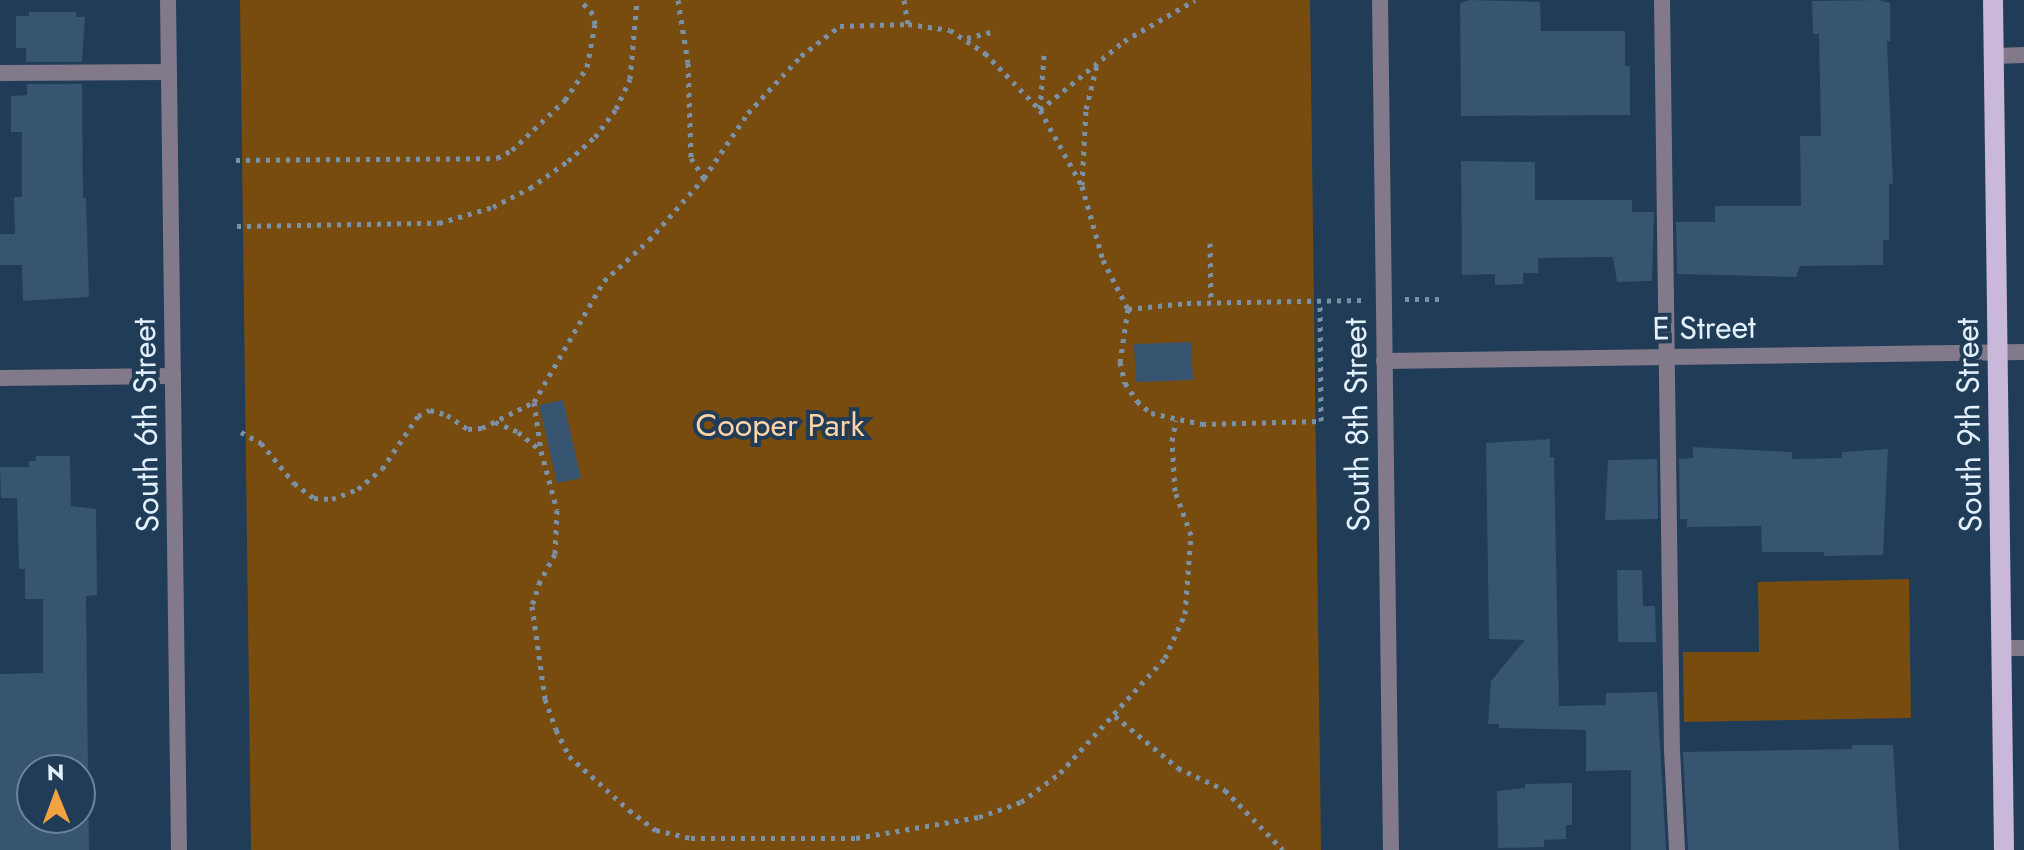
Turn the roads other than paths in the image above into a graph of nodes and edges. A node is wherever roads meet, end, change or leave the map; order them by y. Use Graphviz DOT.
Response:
graph roads {
  1 [pos="168,0"];
  2 [pos="1380,0"];
  3 [pos="1662,0"];
  4 [pos="1993,0"];
  5 [pos="2024,55"];
  6 [pos="1994,56"];
  7 [pos="169,72"];
  8 [pos="0,73"];
  9 [pos="1998,352"];
  10 [pos="2024,352"];
  11 [pos="1669,356"];
  12 [pos="1384,361"];
  13 [pos="173,376"];
  14 [pos="0,378"];
  15 [pos="2001,648"];
  16 [pos="2024,648"];
  17 [pos="179,850"];
  18 [pos="1391,850"];
  19 [pos="1677,850"];
  20 [pos="2004,850"];
  1 -- 7 [label="street, South 6th Street"];
  2 -- 12 [label="street, South 8th Street"];
  3 -- 11 [label="street"];
  4 -- 6 [label="main road, South 9th Street"];
  5 -- 6 [label="street"];
  6 -- 9 [label="main road, South 9th Street"];
  7 -- 8 [label="street"];
  7 -- 13 [label="street, South 6th Street"];
  9 -- 10 [label="street, E Street"];
  9 -- 11 [label="street, E Street"];
  9 -- 15 [label="main road, South 9th Street"];
  11 -- 12 [label="street, E Street"];
  11 -- 19 [label="street"];
  12 -- 18 [label="street, South 8th Street"];
  13 -- 14 [label="street"];
  13 -- 17 [label="street, South 6th Street"];
  15 -- 16 [label="street"];
  15 -- 20 [label="main road, South 9th Street"];
}
